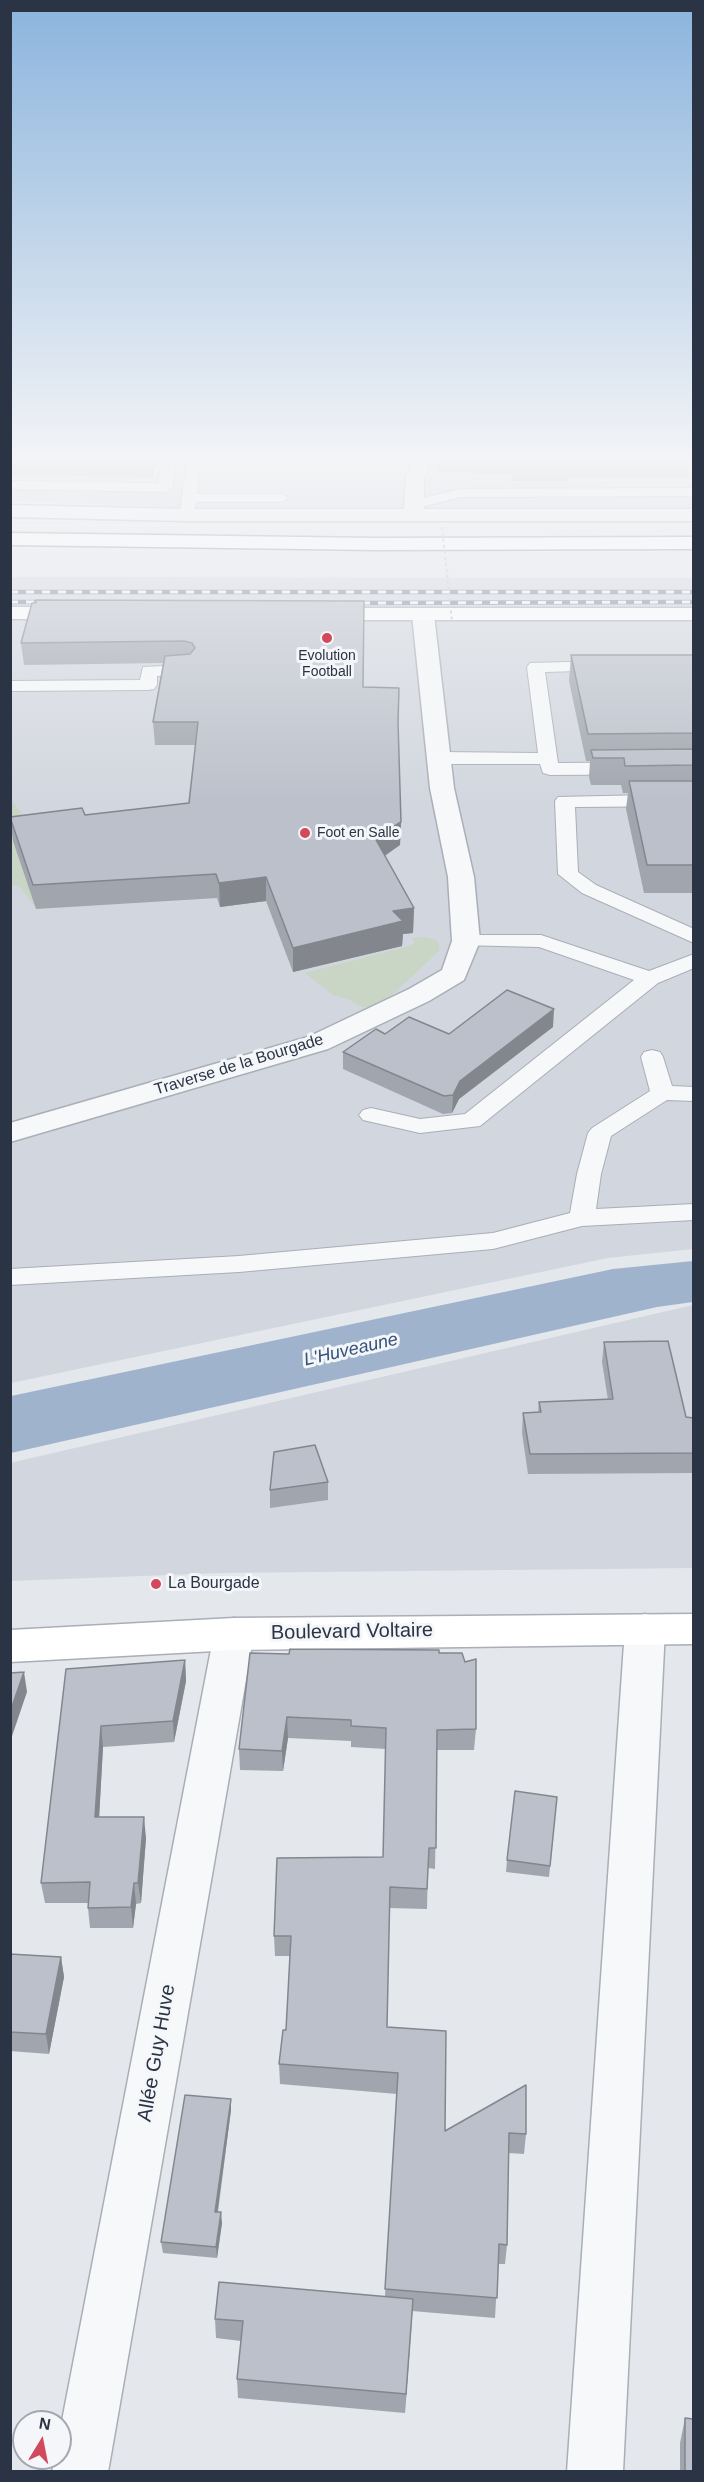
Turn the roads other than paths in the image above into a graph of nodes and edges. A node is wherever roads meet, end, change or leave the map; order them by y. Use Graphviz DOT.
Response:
graph roads {
  1 [pos="10,613"];
  2 [pos="93,613"];
  3 [pos="293,614"];
  4 [pos="693,614"];
  5 [pos="423,615"];
  6 [pos="626,666"];
  7 [pos="185,670"];
  8 [pos="10,686"];
  9 [pos="439,759"];
  10 [pos="548,759"];
  11 [pos="693,768"];
  12 [pos="693,800"];
  13 [pos="693,937"];
  14 [pos="466,941"];
  15 [pos="693,960"];
  16 [pos="650,978"];
  17 [pos="652,1057"];
  18 [pos="662,1093"];
  19 [pos="693,1094"];
  20 [pos="371,1115"];
  21 [pos="10,1133"];
  22 [pos="693,1212"];
  23 [pos="582,1218"];
  24 [pos="10,1277"];
  25 [pos="645,1629"];
  26 [pos="693,1629"];
  27 [pos="234,1634"];
  28 [pos="10,1646"];
  29 [pos="81,2472"];
  30 [pos="595,2472"];
  1 -- 2 [label="main road"];
  3 -- 5 [label="main road"];
  4 -- 5 [label="main road"];
  5 -- 9 [label="street, Traverse de la Bourgade"];
  6 -- 10 [label="lane"];
  7 -- 8 [label="lane"];
  9 -- 10 [label="lane"];
  9 -- 14 [label="street, Traverse de la Bourgade"];
  10 -- 11 [label="lane"];
  12 -- 13 [label="lane"];
  14 -- 16 [label="lane"];
  14 -- 21 [label="street, Traverse de la Bourgade"];
  15 -- 16 [label="lane"];
  16 -- 20 [label="lane"];
  17 -- 18 [label="lane"];
  18 -- 19 [label="lane"];
  18 -- 23 [label="lane"];
  22 -- 23 [label="lane"];
  23 -- 24 [label="lane"];
  25 -- 26 [label="main road, Boulevard Voltaire"];
  25 -- 27 [label="main road, Boulevard Voltaire"];
  25 -- 30 [label="street"];
  27 -- 28 [label="main road, Boulevard Voltaire"];
  27 -- 29 [label="street, Allée Guy Huve"];
}
